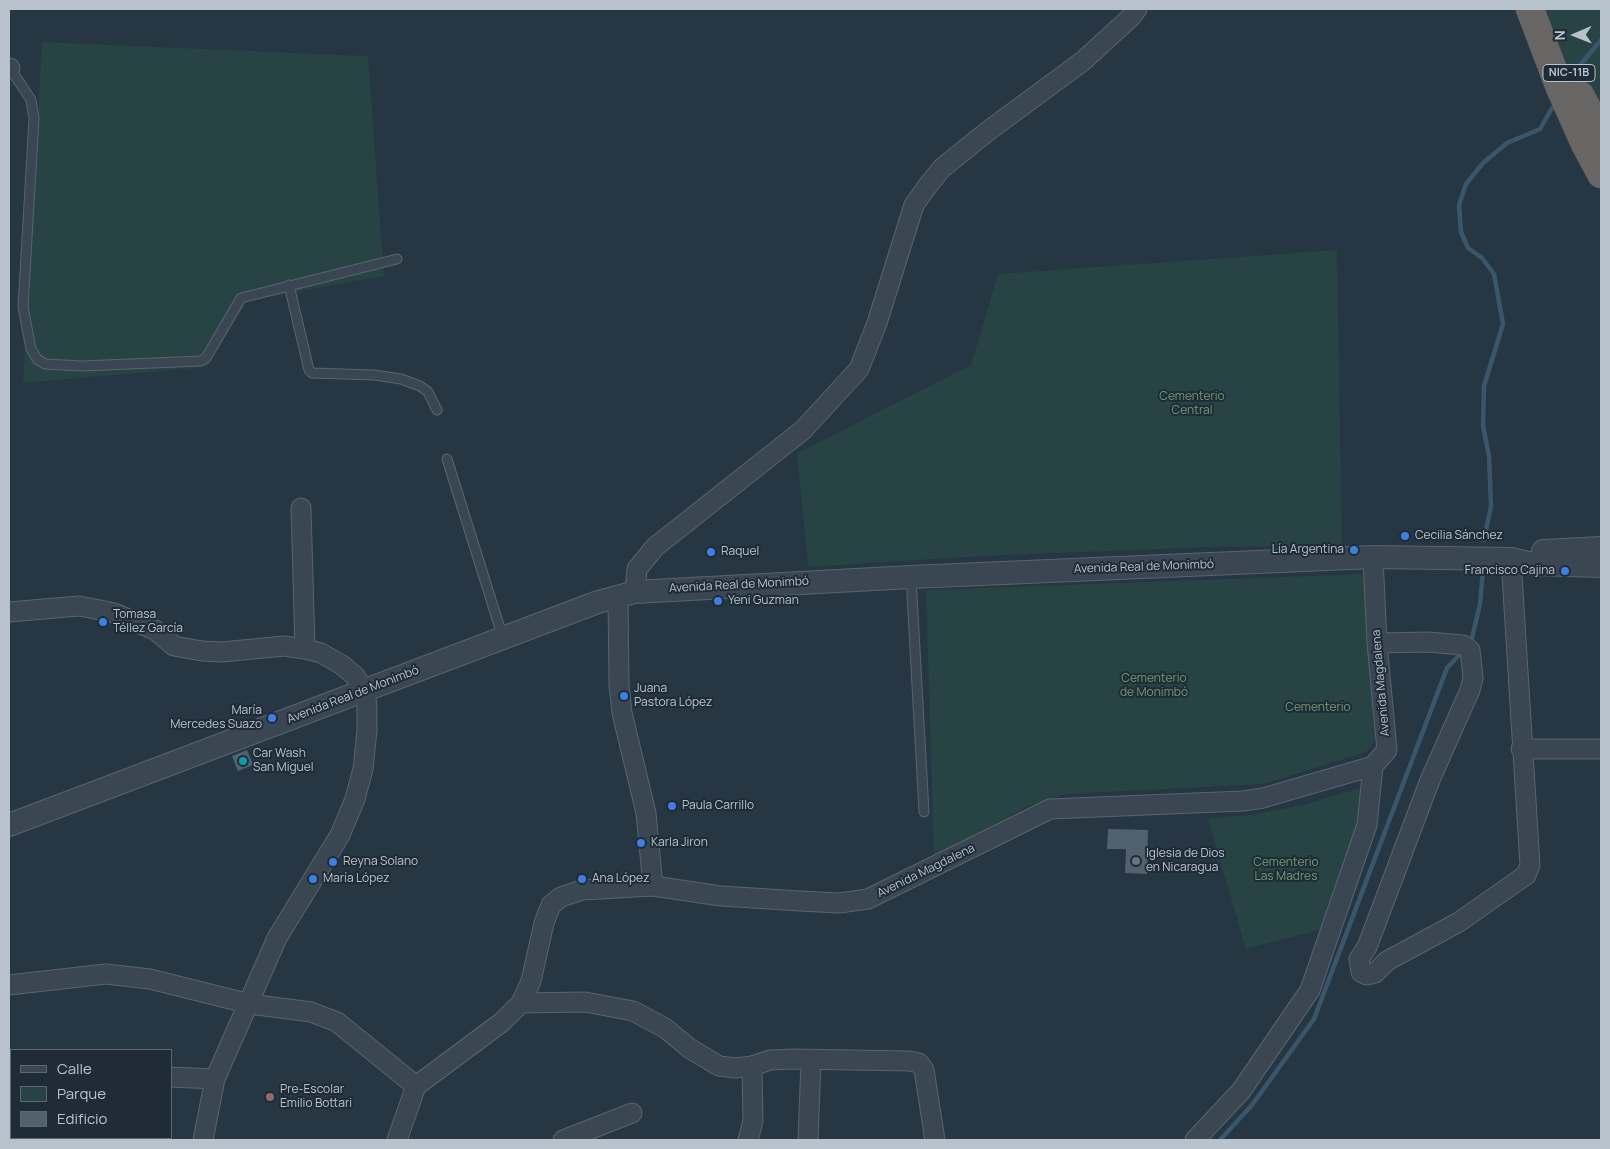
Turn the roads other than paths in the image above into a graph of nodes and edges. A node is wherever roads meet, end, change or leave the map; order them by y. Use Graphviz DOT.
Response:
graph roads {
  1 [pos="1137,9"];
  2 [pos="1530,9"];
  3 [pos="1546,9"];
  4 [pos="9,68"];
  5 [pos="1601,133"];
  6 [pos="1601,174"];
  7 [pos="397,260"];
  8 [pos="289,285"];
  9 [pos="437,410"];
  10 [pos="448,459"];
  11 [pos="301,508"];
  12 [pos="1601,548"];
  13 [pos="1373,557"];
  14 [pos="1511,559"];
  15 [pos="1601,566"];
  16 [pos="911,576"];
  17 [pos="627,594"];
  18 [pos="9,612"];
  19 [pos="503,638"];
  20 [pos="1377,644"];
  21 [pos="304,649"];
  22 [pos="364,691"];
  23 [pos="1521,749"];
  24 [pos="1601,749"];
  25 [pos="1374,766"];
  26 [pos="924,812"];
  27 [pos="9,825"];
  28 [pos="653,886"];
  29 [pos="9,985"];
  30 [pos="521,1003"];
  31 [pos="250,1004"];
  32 [pos="811,1061"];
  33 [pos="752,1066"];
  34 [pos="172,1077"];
  35 [pos="215,1079"];
  36 [pos="416,1086"];
  37 [pos="632,1113"];
  38 [pos="203,1140"];
  39 [pos="398,1140"];
  40 [pos="563,1140"];
  41 [pos="748,1140"];
  42 [pos="808,1140"];
  43 [pos="935,1140"];
  44 [pos="1195,1140"];
  1 -- 17 [label="street"];
  2 -- 6 [label="highway, NIC-11B"];
  3 -- 5 [label="highway, NIC-11B"];
  4 -- 8 [label="lane"];
  7 -- 8 [label="lane"];
  8 -- 9 [label="lane"];
  10 -- 19 [label="lane"];
  11 -- 21 [label="street"];
  12 -- 14 [label="street, Avenida Real de Monimbó"];
  13 -- 14 [label="street, Avenida Real de Monimbó"];
  13 -- 16 [label="street, Avenida Real de Monimbó"];
  13 -- 20 [label="street, Avenida Magdalena"];
  14 -- 15 [label="street, Avenida Real de Monimbó"];
  14 -- 23 [label="street"];
  16 -- 17 [label="street, Avenida Real de Monimbó"];
  16 -- 26 [label="lane"];
  17 -- 19 [label="street, Avenida Real de Monimbó"];
  17 -- 28 [label="street"];
  18 -- 21 [label="street"];
  19 -- 22 [label="street, Avenida Real de Monimbó"];
  20 -- 23 [label="street"];
  20 -- 25 [label="street, Avenida Magdalena"];
  21 -- 22 [label="street"];
  22 -- 27 [label="street, Avenida Real de Monimbó"];
  22 -- 31 [label="street"];
  23 -- 24 [label="street"];
  25 -- 28 [label="street, Avenida Magdalena"];
  25 -- 44 [label="street"];
  28 -- 30 [label="street, Avenida Magdalena"];
  29 -- 31 [label="street"];
  30 -- 33 [label="street"];
  30 -- 36 [label="street, Avenida Magdalena"];
  31 -- 35 [label="street"];
  31 -- 36 [label="street"];
  32 -- 33 [label="street"];
  32 -- 42 [label="street"];
  32 -- 43 [label="street"];
  33 -- 41 [label="street"];
  34 -- 35 [label="street"];
  35 -- 38 [label="street"];
  36 -- 39 [label="street"];
  37 -- 40 [label="street"];
}
